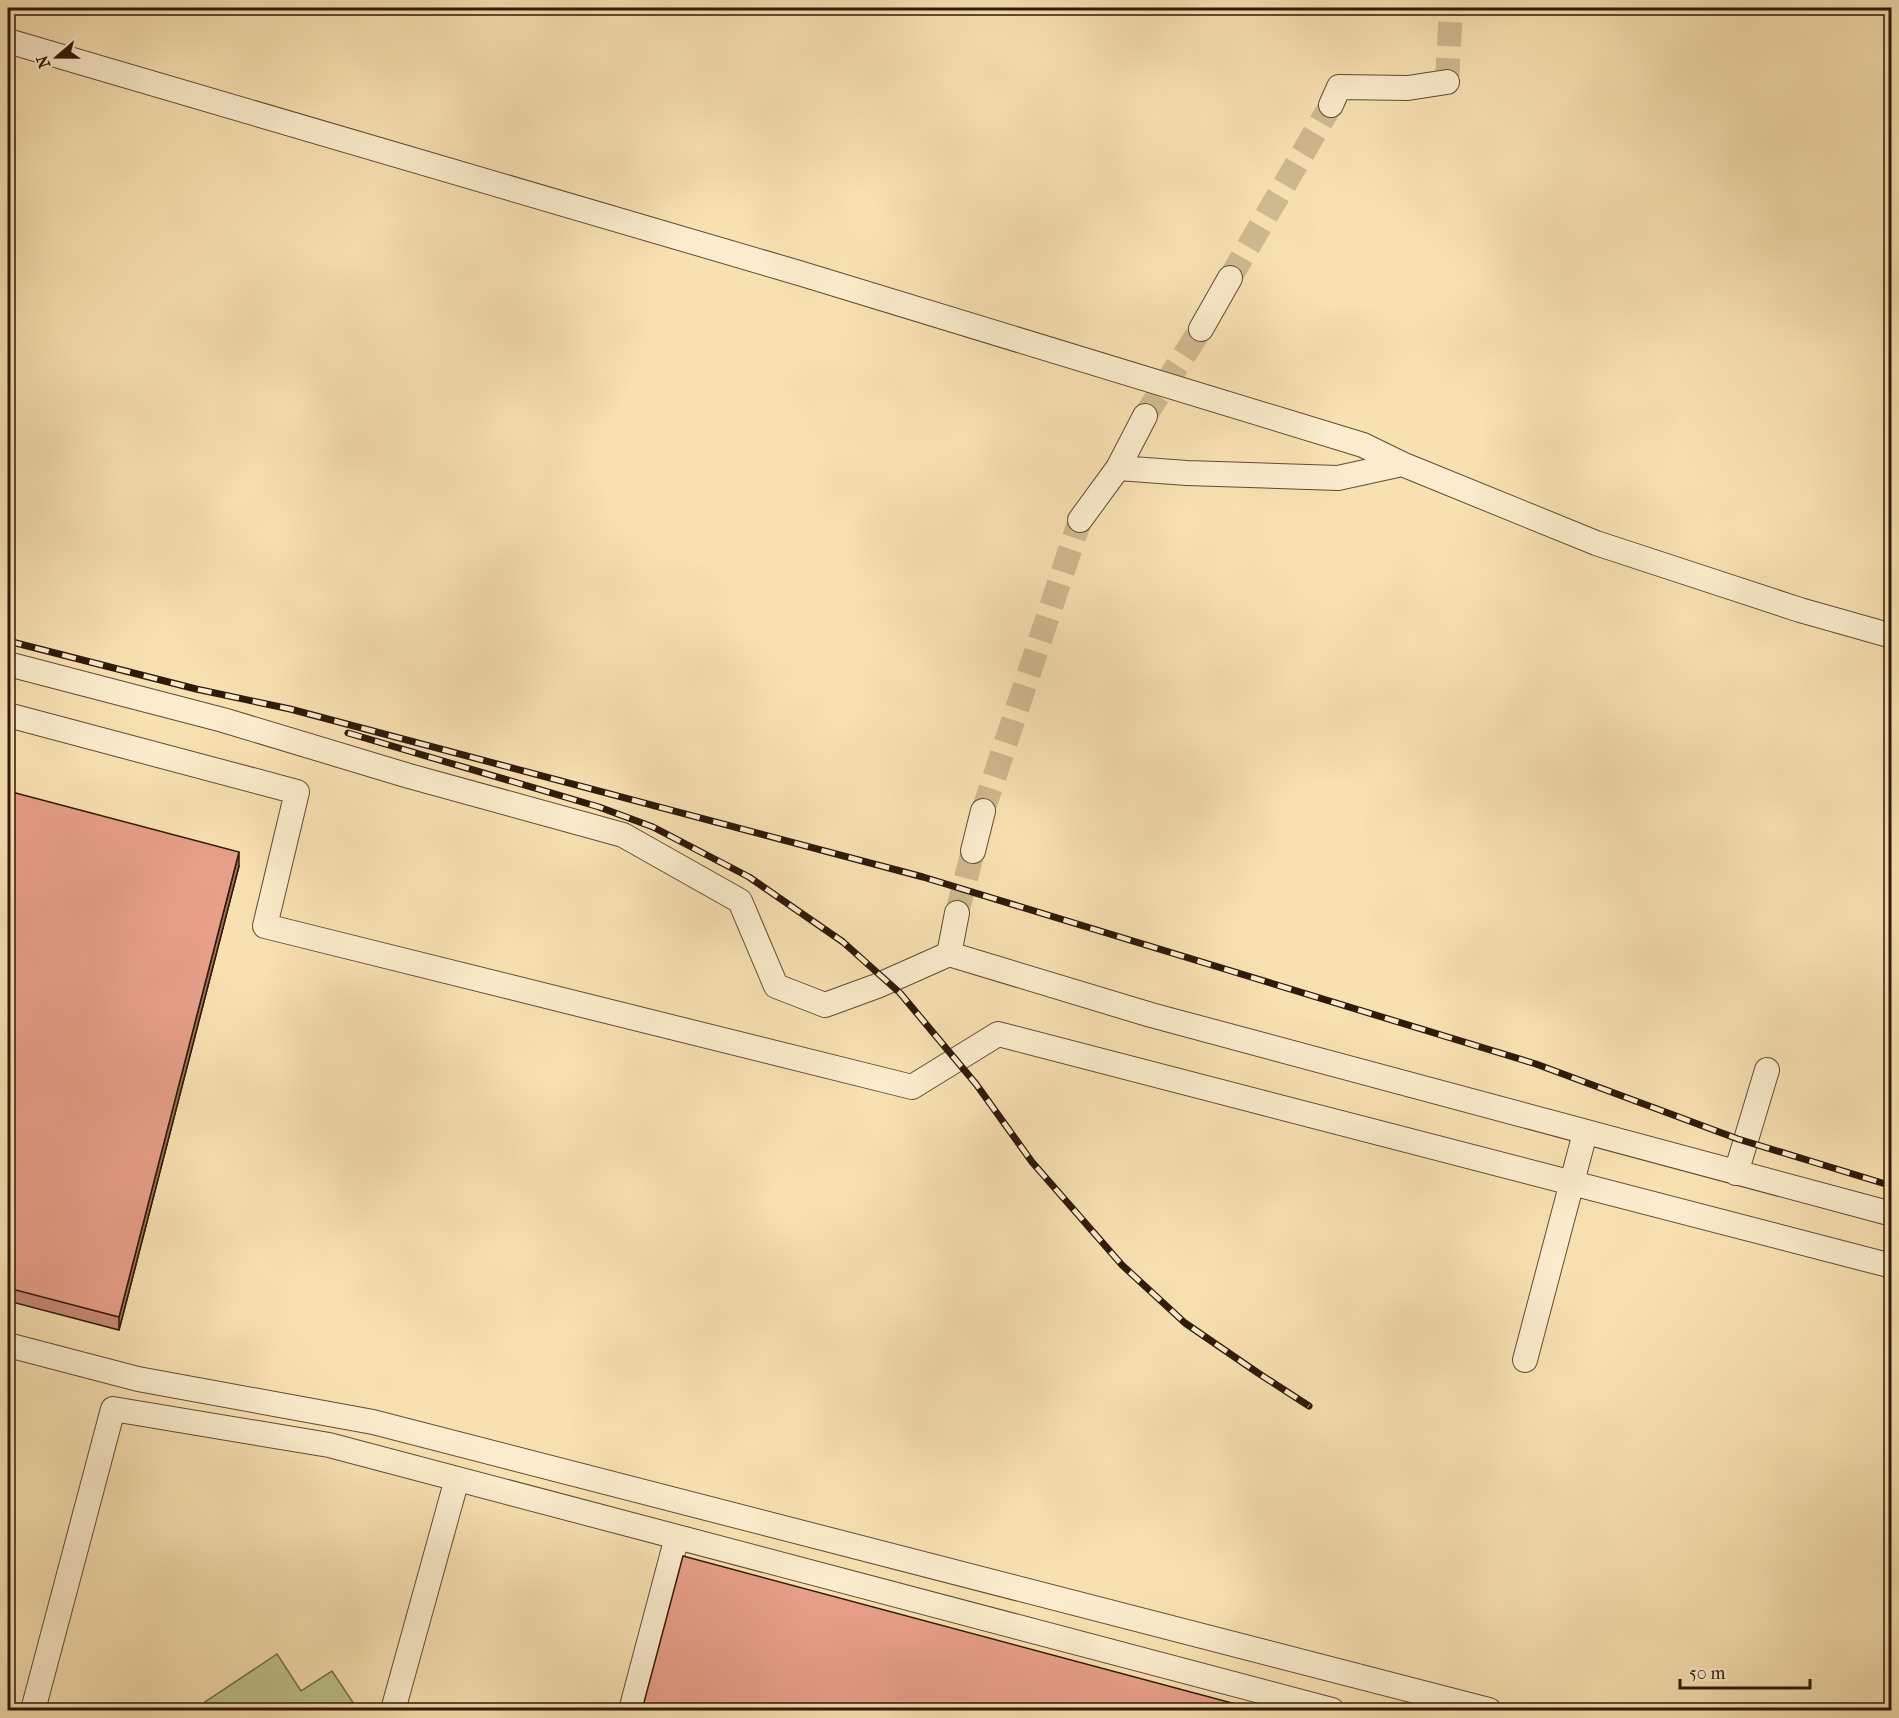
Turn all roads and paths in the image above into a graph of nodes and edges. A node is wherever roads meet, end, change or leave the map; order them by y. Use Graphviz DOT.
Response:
graph roads {
  1 [pos="8,41"];
  2 [pos="1446,82"];
  3 [pos="1331,105"];
  4 [pos="1230,278"];
  5 [pos="1201,329"];
  6 [pos="1145,416"];
  7 [pos="1402,464"];
  8 [pos="1118,468"];
  9 [pos="1080,520"];
  10 [pos="1892,636"];
  11 [pos="8,664"];
  12 [pos="8,714"];
  13 [pos="983,811"];
  14 [pos="973,851"];
  15 [pos="957,913"];
  16 [pos="949,954"];
  17 [pos="1767,1071"];
  18 [pos="1585,1132"];
  19 [pos="1736,1173"];
  20 [pos="1571,1184"];
  21 [pos="1892,1214"];
  22 [pos="1892,1266"];
  23 [pos="8,1345"];
  24 [pos="1525,1360"];
  25 [pos="457,1479"];
  26 [pos="677,1537"];
  27 [pos="1307,1707"];
  28 [pos="33,1710"];
  29 [pos="393,1710"];
  30 [pos="631,1710"];
  31 [pos="1332,1710"];
  32 [pos="1489,1710"];
  1 -- 7 [label="street"];
  2 -- 3 [label="street"];
  4 -- 5 [label="street"];
  6 -- 8 [label="street"];
  7 -- 8 [label="street"];
  7 -- 10 [label="street"];
  8 -- 9 [label="street"];
  11 -- 16 [label="street"];
  12 -- 20 [label="street"];
  13 -- 14 [label="street"];
  15 -- 16 [label="street"];
  16 -- 18 [label="street"];
  17 -- 19 [label="street"];
  18 -- 19 [label="street"];
  18 -- 20 [label="street"];
  19 -- 21 [label="street"];
  20 -- 22 [label="street"];
  20 -- 24 [label="street"];
  23 -- 32 [label="street"];
  25 -- 26 [label="street"];
  25 -- 28 [label="street"];
  25 -- 29 [label="street"];
  26 -- 27 [label="street"];
  26 -- 30 [label="street"];
  27 -- 31 [label="street"];
}
